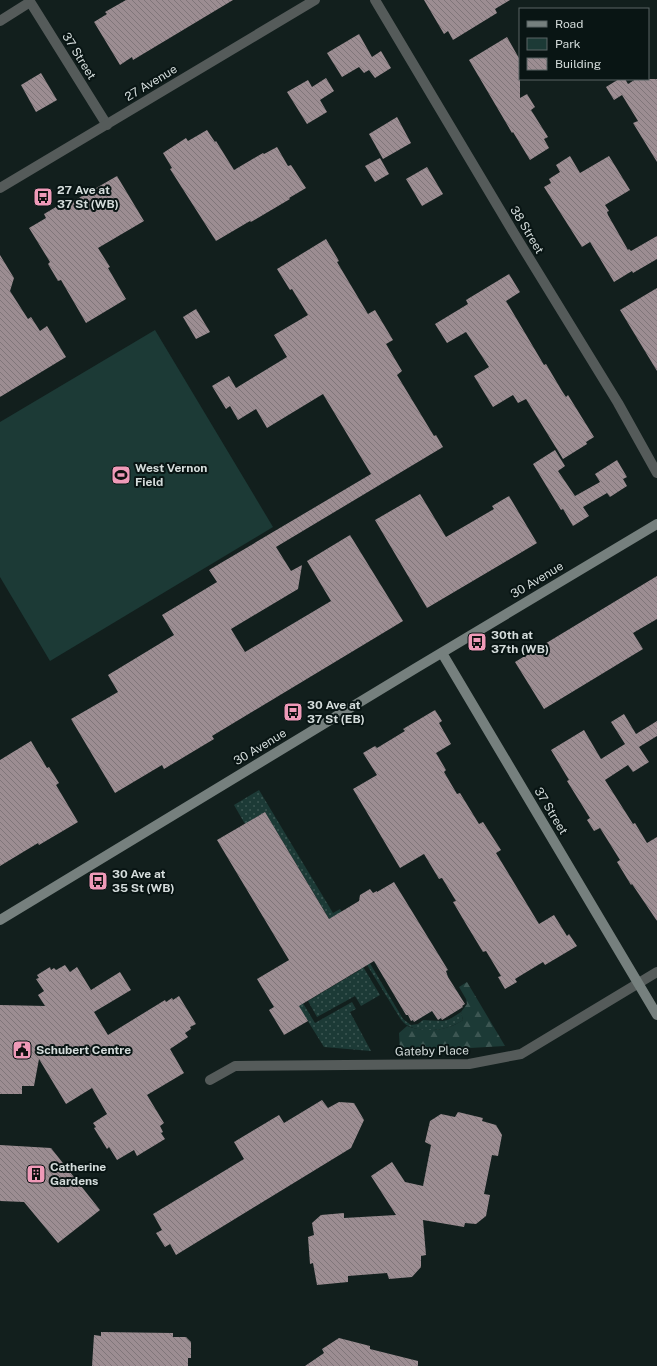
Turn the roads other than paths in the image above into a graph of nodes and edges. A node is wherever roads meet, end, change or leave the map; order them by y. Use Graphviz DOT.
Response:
graph roads {
  1 [pos="315,0"];
  2 [pos="375,0"];
  3 [pos="30,1"];
  4 [pos="0,21"];
  5 [pos="107,125"];
  6 [pos="0,188"];
  7 [pos="657,473"];
  8 [pos="657,524"];
  9 [pos="442,652"];
  10 [pos="0,920"];
  11 [pos="657,972"];
  12 [pos="638,984"];
  13 [pos="657,1015"];
  14 [pos="210,1080"];
  1 -- 5 [label="street, 27 Avenue"];
  2 -- 7 [label="street, 38 Street"];
  3 -- 4 [label="street"];
  3 -- 5 [label="street, 37 Street"];
  5 -- 6 [label="street, 27 Avenue"];
  8 -- 9 [label="street, 30 Avenue"];
  9 -- 10 [label="street, 30 Avenue"];
  9 -- 12 [label="street, 37 Street"];
  11 -- 12 [label="street, Gateby Place"];
  12 -- 13 [label="street, 37 Street"];
  12 -- 14 [label="street, Gateby Place"];
}
